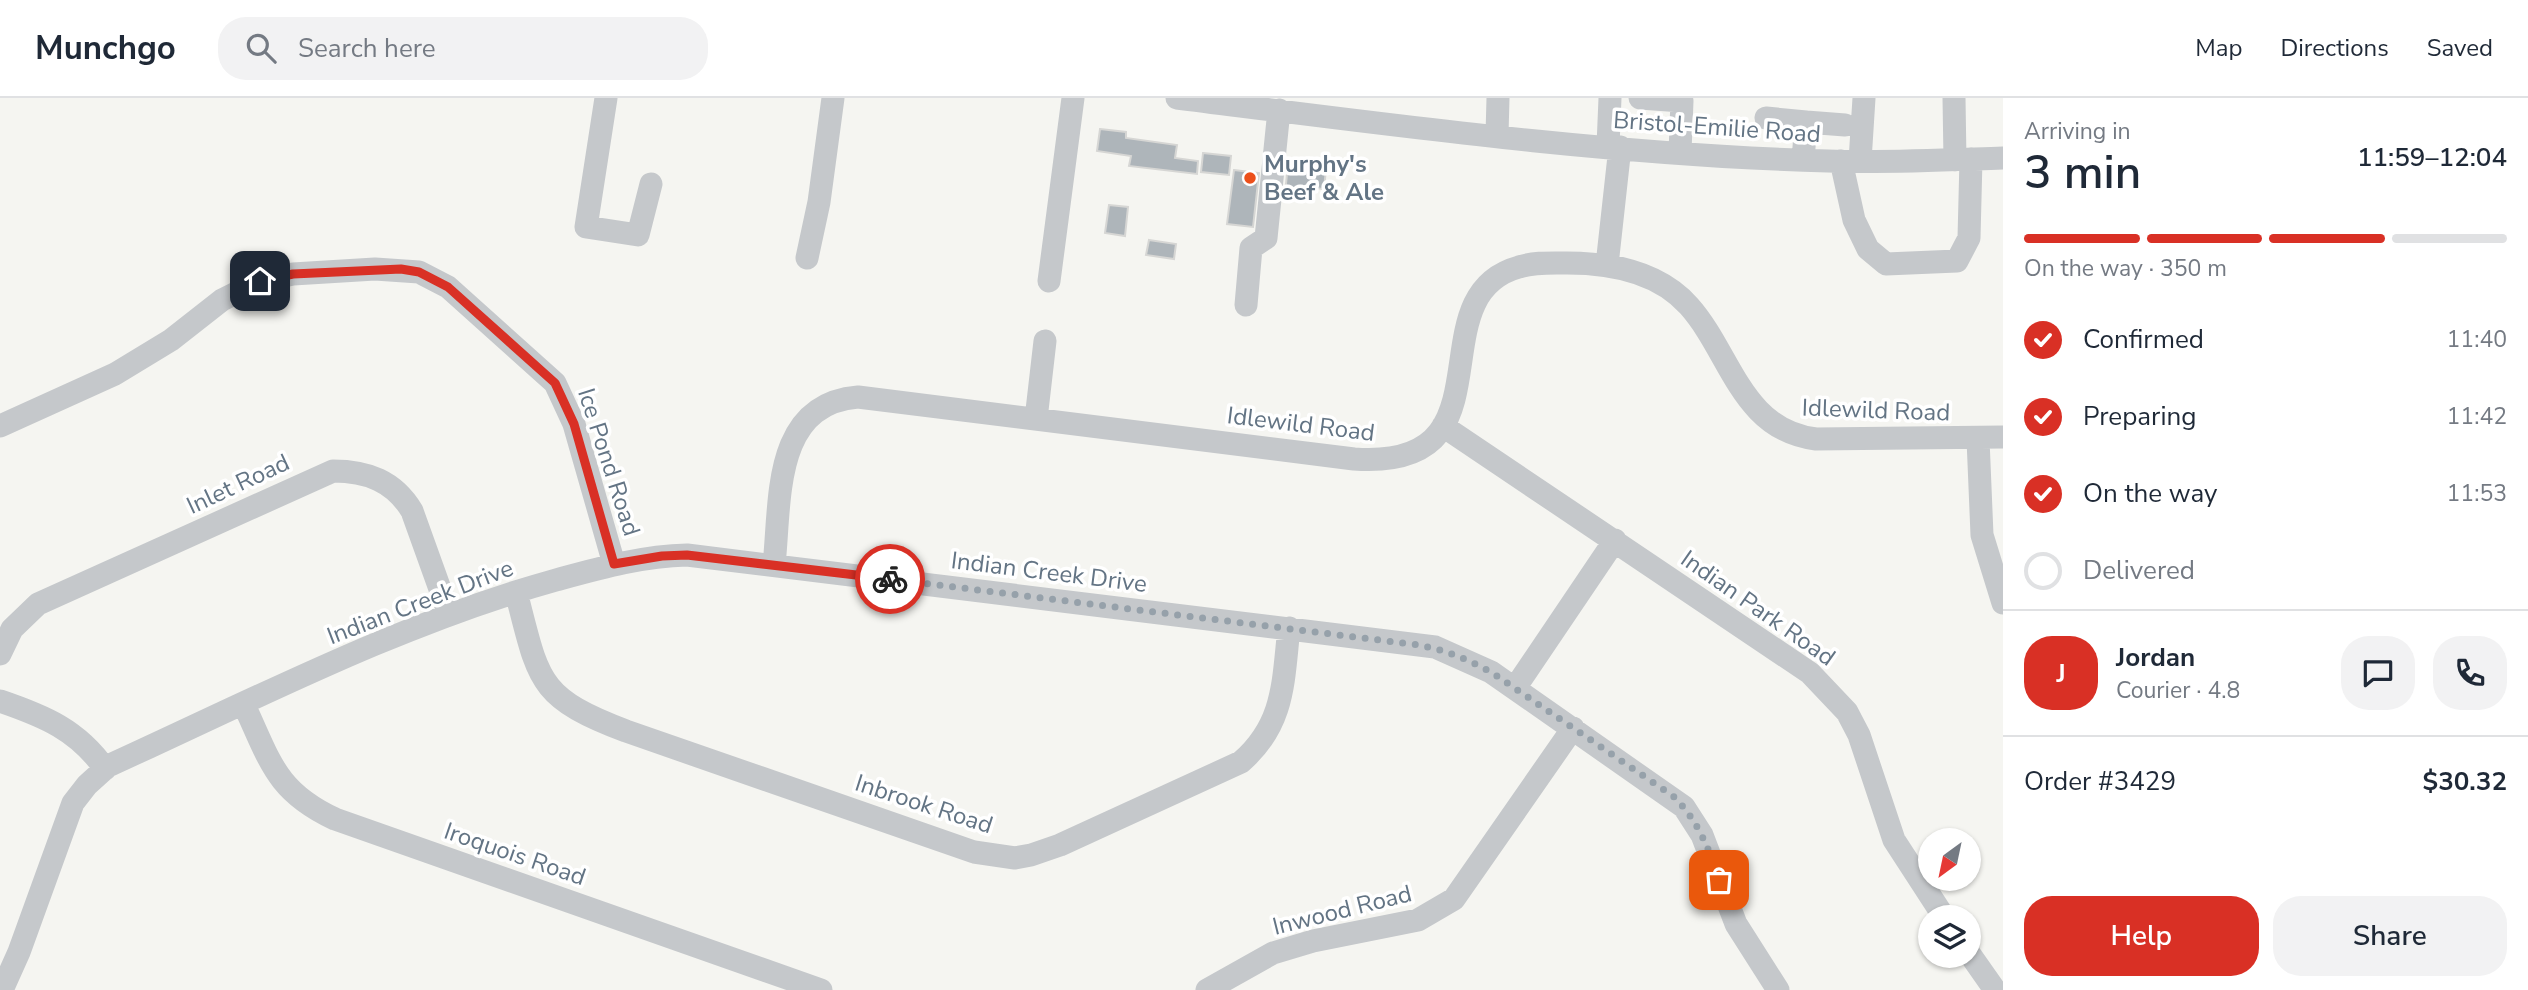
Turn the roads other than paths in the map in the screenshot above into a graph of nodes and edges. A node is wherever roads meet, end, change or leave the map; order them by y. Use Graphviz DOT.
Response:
graph roads {
  1 [pos="606,98"];
  2 [pos="833,98"];
  3 [pos="1073,98"];
  4 [pos="1177,98"];
  5 [pos="1497,98"];
  6 [pos="1610,98"];
  7 [pos="1640,98"];
  8 [pos="1864,98"];
  9 [pos="1954,98"];
  10 [pos="1279,110"];
  11 [pos="1766,118"];
  12 [pos="1807,122"];
  13 [pos="1845,125"];
  14 [pos="1497,135"];
  15 [pos="1614,146"];
  16 [pos="1680,152"];
  17 [pos="2003,158"];
  18 [pos="1803,160"];
  19 [pos="1963,160"];
  20 [pos="1851,161"];
  21 [pos="651,184"];
  22 [pos="807,258"];
  23 [pos="1607,265"];
  24 [pos="1049,281"];
  25 [pos="1246,305"];
  26 [pos="1045,341"];
  27 [pos="1036,419"];
  28 [pos="0,426"];
  29 [pos="1443,426"];
  30 [pos="2003,437"];
  31 [pos="1978,439"];
  32 [pos="1615,540"];
  33 [pos="614,564"];
  34 [pos="774,565"];
  35 [pos="516,592"];
  36 [pos="2003,603"];
  37 [pos="449,614"];
  38 [pos="1289,628"];
  39 [pos="0,654"];
  40 [pos="1515,688"];
  41 [pos="0,701"];
  42 [pos="244,705"];
  43 [pos="1573,728"];
  44 [pos="105,769"];
  45 [pos="1936,905"];
  46 [pos="10,949"];
  47 [pos="1979,968"];
  48 [pos="2,990"];
  49 [pos="821,990"];
  50 [pos="1207,990"];
  51 [pos="1778,990"];
  52 [pos="1994,990"];
  1 -- 21 [label="street"];
  2 -- 22 [label="street"];
  3 -- 24 [label="street"];
  4 -- 10 [label="street, Bristol-Emilie Road"];
  5 -- 14 [label="street"];
  6 -- 15 [label="street"];
  7 -- 16 [label="street"];
  8 -- 20 [label="street"];
  9 -- 19 [label="street"];
  10 -- 14 [label="street, Bristol-Emilie Road"];
  10 -- 25 [label="street"];
  11 -- 12 [label="street"];
  12 -- 13 [label="street"];
  12 -- 18 [label="street"];
  14 -- 15 [label="street, Bristol-Emilie Road"];
  15 -- 16 [label="street, Bristol-Emilie Road"];
  15 -- 23 [label="street"];
  16 -- 18 [label="street, Bristol-Emilie Road"];
  17 -- 19 [label="street, Bristol-Emilie Road"];
  18 -- 20 [label="street, Bristol-Emilie Road"];
  19 -- 20 [label="street, Bristol-Emilie Road"];
  19 -- 20 [label="street"];
  23 -- 29 [label="street, Idlewild Road"];
  23 -- 31 [label="street, Idlewild Road"];
  26 -- 27 [label="street"];
  27 -- 29 [label="street, Idlewild Road"];
  27 -- 34 [label="street, Idlewild Road"];
  28 -- 33 [label="street, Ice Pond Road"];
  29 -- 32 [label="street, Indian Park Road"];
  30 -- 31 [label="street, Idlewild Road"];
  31 -- 36 [label="street"];
  32 -- 40 [label="street"];
  32 -- 45 [label="street, Indian Park Road"];
  33 -- 34 [label="street, Indian Creek Drive"];
  33 -- 35 [label="street, Indian Creek Drive"];
  34 -- 38 [label="street, Indian Creek Drive"];
  35 -- 37 [label="street, Indian Creek Drive"];
  35 -- 38 [label="street, Inbrook Road"];
  37 -- 39 [label="street, Inlet Road"];
  37 -- 42 [label="street, Indian Creek Drive"];
  38 -- 40 [label="street, Indian Creek Drive"];
  40 -- 43 [label="street, Indian Creek Drive"];
  41 -- 44 [label="street"];
  42 -- 44 [label="street, Indian Creek Drive"];
  42 -- 49 [label="street, Iroquois Road"];
  43 -- 50 [label="street, Inwood Road"];
  43 -- 51 [label="street, Indian Creek Drive"];
  44 -- 46 [label="street, Indian Creek Drive"];
  46 -- 48 [label="street, Indian Creek Drive"];
  47 -- 52 [label="street"];
}
